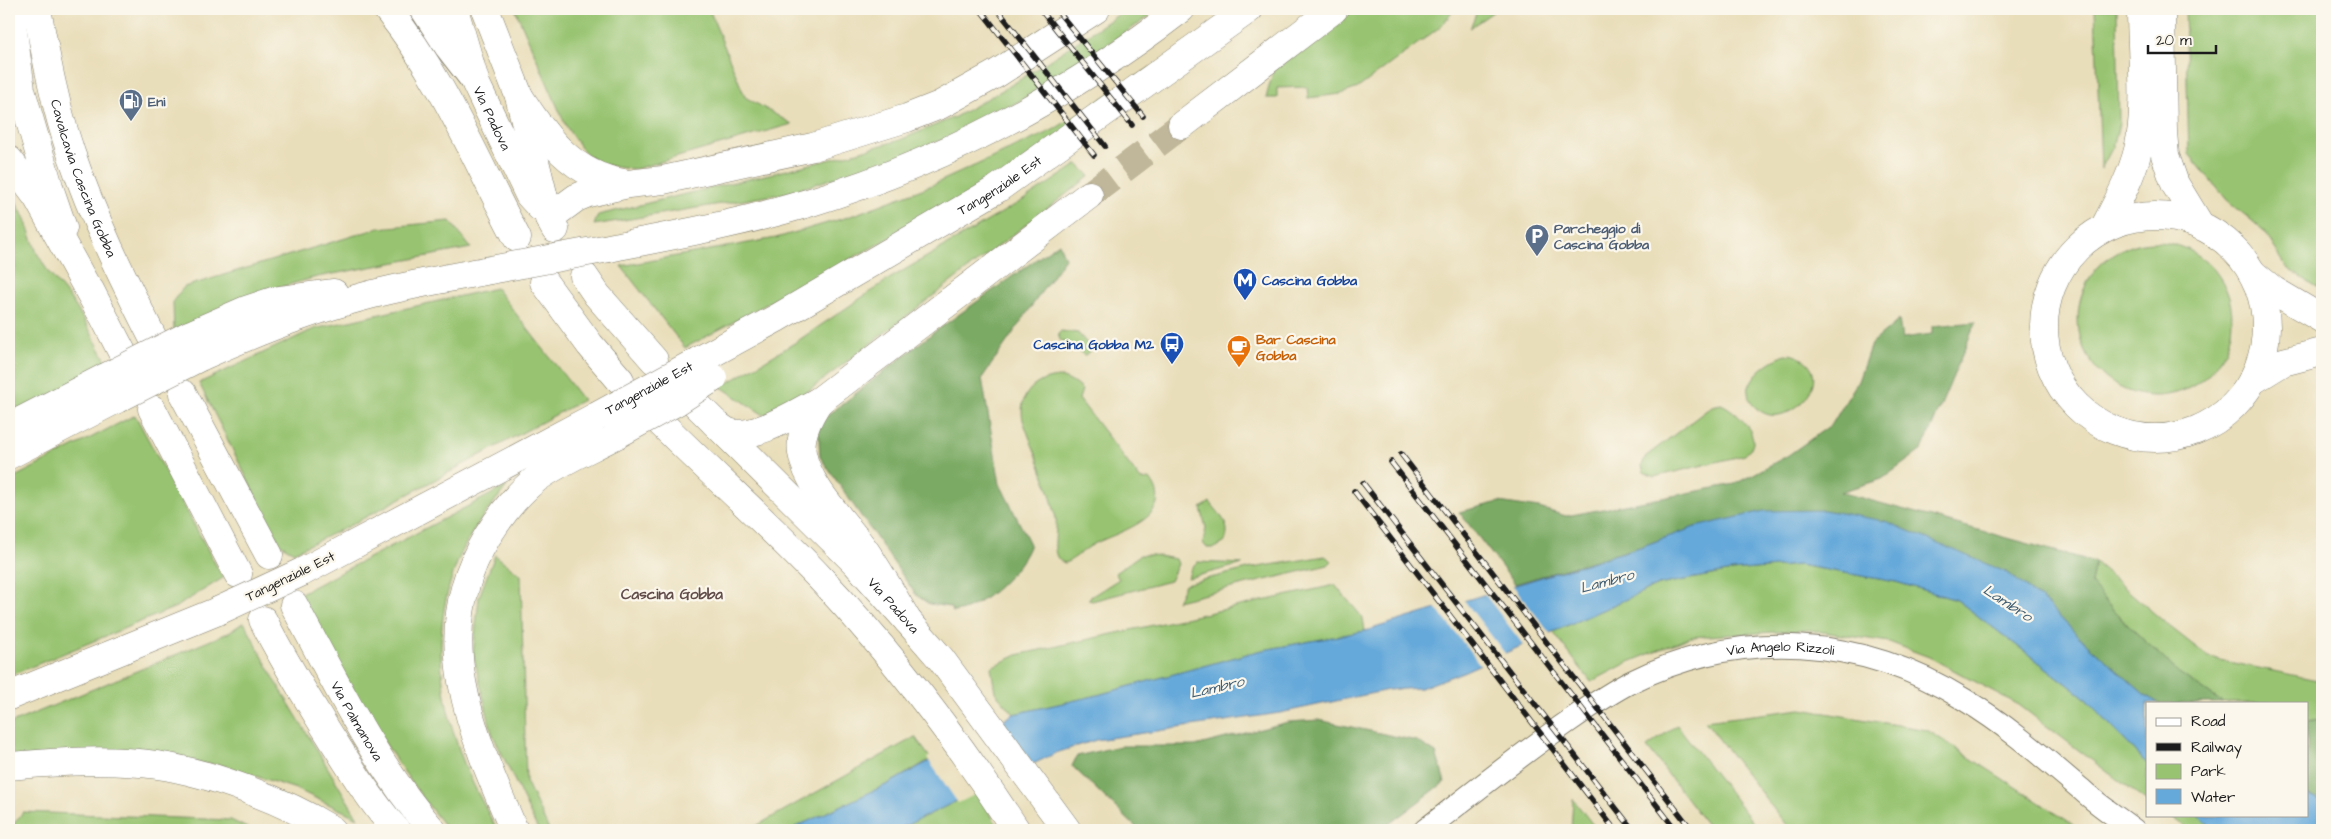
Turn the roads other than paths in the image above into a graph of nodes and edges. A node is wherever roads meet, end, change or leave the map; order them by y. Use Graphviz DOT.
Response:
graph roads {
  1 [pos="10,9"];
  2 [pos="37,9"];
  3 [pos="387,9"];
  4 [pos="423,9"];
  5 [pos="454,9"];
  6 [pos="485,9"];
  7 [pos="1096,9"];
  8 [pos="1181,9"];
  9 [pos="1250,9"];
  10 [pos="1334,9"];
  11 [pos="2140,9"];
  12 [pos="2161,9"];
  13 [pos="476,84"];
  14 [pos="519,96"];
  15 [pos="1182,125"];
  16 [pos="9,160"];
  17 [pos="628,184"];
  18 [pos="1089,195"];
  19 [pos="552,224"];
  20 [pos="2200,226"];
  21 [pos="2104,228"];
  22 [pos="517,238"];
  23 [pos="2252,272"];
  24 [pos="584,276"];
  25 [pos="544,282"];
  26 [pos="100,311"];
  27 [pos="2322,319"];
  28 [pos="154,340"];
  29 [pos="2322,352"];
  30 [pos="124,356"];
  31 [pos="654,360"];
  32 [pos="620,380"];
  33 [pos="2252,381"];
  34 [pos="112,388"];
  35 [pos="183,394"];
  36 [pos="820,401"];
  37 [pos="694,402"];
  38 [pos="152,409"];
  39 [pos="660,422"];
  40 [pos="715,423"];
  41 [pos="607,425"];
  42 [pos="9,427"];
  43 [pos="9,455"];
  44 [pos="269,555"];
  45 [pos="238,574"];
  46 [pos="294,605"];
  47 [pos="263,620"];
  48 [pos="907,620"];
  49 [pos="9,696"];
  50 [pos="9,766"];
  51 [pos="332,830"];
  52 [pos="396,830"];
  53 [pos="432,830"];
  54 [pos="514,830"];
  55 [pos="1016,830"];
  56 [pos="1067,830"];
  57 [pos="1425,830"];
  58 [pos="2134,830"];
  1 -- 26 [label="main road"];
  2 -- 28 [label="main road, Cavalcavia Cascina Gobba"];
  3 -- 22 [label="main road"];
  4 -- 13 [label="main road"];
  5 -- 13 [label="main road, Via Padova"];
  6 -- 14 [label="main road, Via Padova"];
  7 -- 17 [label="main road"];
  8 -- 34 [label="main road, bridge"];
  9 -- 41 [label="main road, Tangenziale Est, bridge"];
  10 -- 15 [label="main road"];
  11 -- 21 [label="main road"];
  12 -- 20 [label="main road"];
  13 -- 19 [label="main road, Via Padova"];
  14 -- 17 [label="main road"];
  14 -- 19 [label="main road, Via Padova"];
  16 -- 26 [label="main road"];
  17 -- 19 [label="main road"];
  18 -- 36 [label="main road"];
  20 -- 21 [label="main road"];
  20 -- 23 [label="main road"];
  21 -- 33 [label="main road"];
  23 -- 27 [label="main road"];
  23 -- 33 [label="main road"];
  24 -- 31 [label="main road"];
  25 -- 32 [label="main road"];
  26 -- 30 [label="main road"];
  29 -- 33 [label="main road"];
  34 -- 42 [label="main road"];
  34 -- 43 [label="main road"];
  35 -- 44 [label="main road"];
  36 -- 40 [label="main road"];
  36 -- 48 [label="main road"];
  37 -- 40 [label="main road, Via Padova"];
  38 -- 45 [label="main road"];
  39 -- 55 [label="main road"];
  40 -- 48 [label="main road, Via Padova"];
  41 -- 49 [label="main road, Tangenziale Est, bridge"];
  41 -- 54 [label="main road"];
  46 -- 53 [label="main road, Via Palmanova"];
  47 -- 52 [label="main road"];
  48 -- 56 [label="main road, Via Padova"];
  50 -- 51 [label="main road"];
  57 -- 58 [label="street, Via Angelo Rizzoli"];
}
